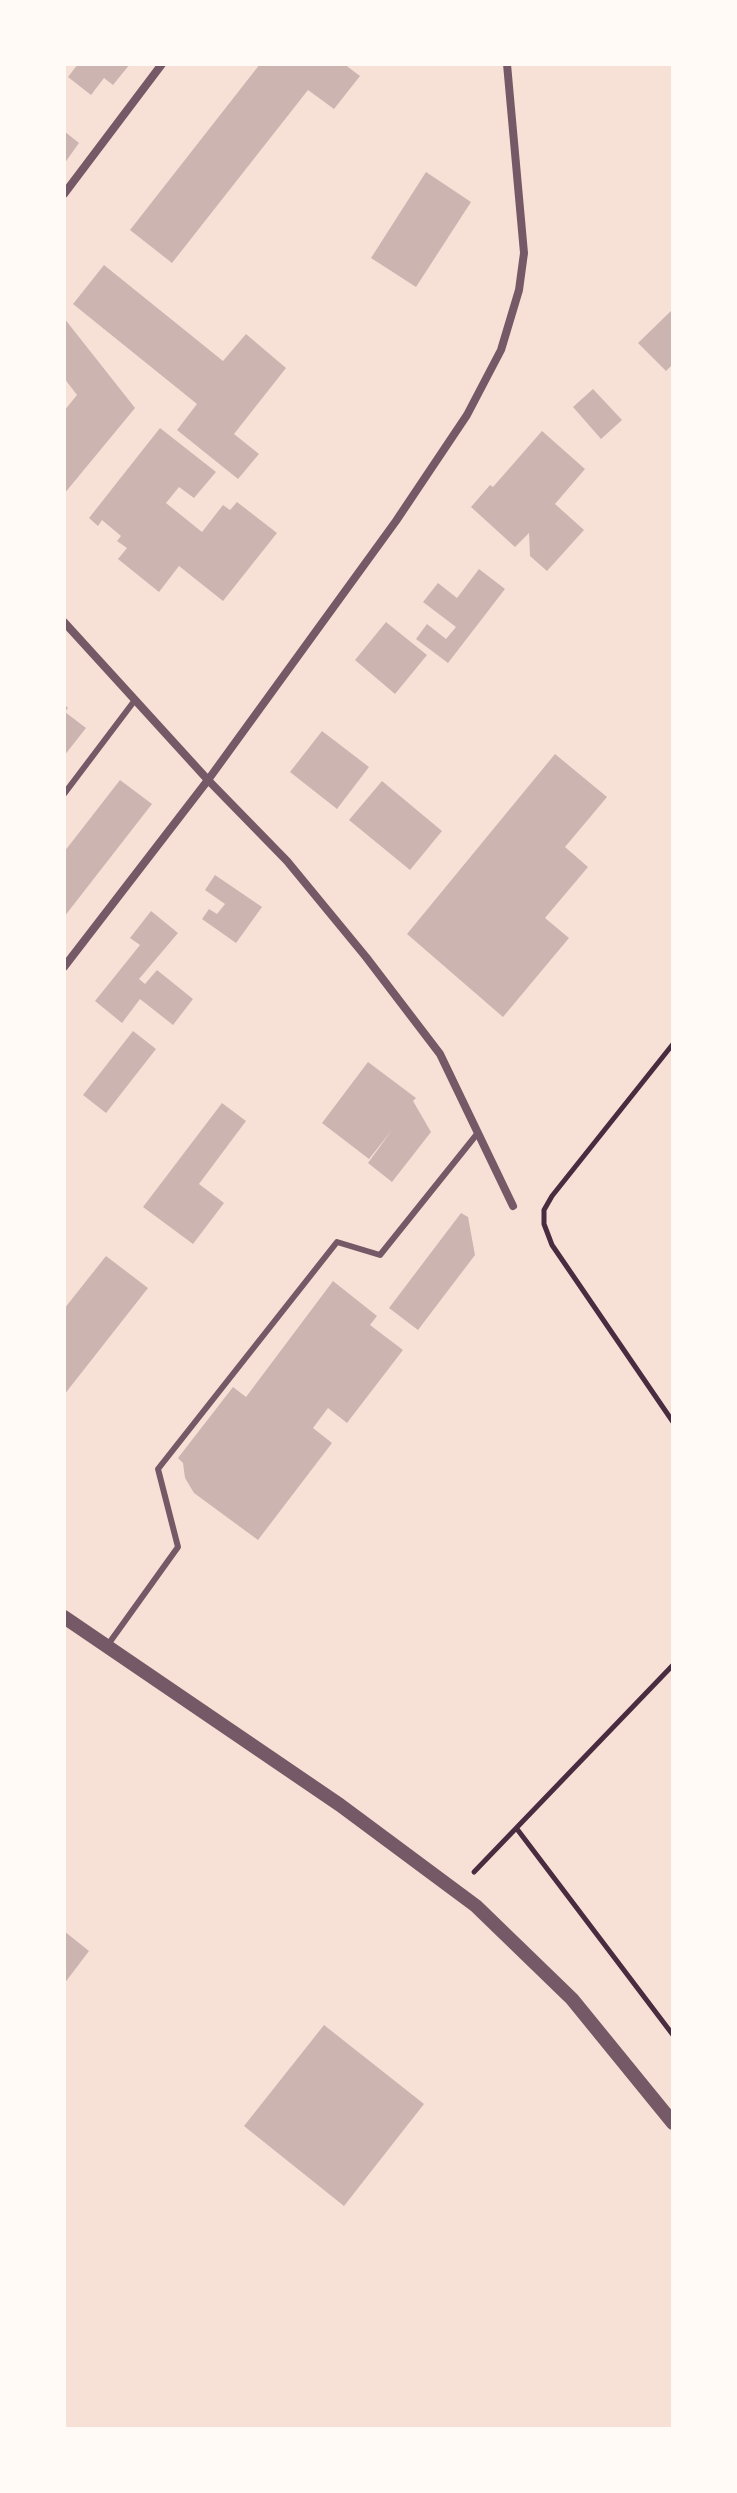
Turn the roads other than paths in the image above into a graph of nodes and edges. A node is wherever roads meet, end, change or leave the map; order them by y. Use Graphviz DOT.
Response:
graph roads {
  1 [pos="162,64"];
  2 [pos="507,64"];
  3 [pos="64,194"];
  4 [pos="64,622"];
  5 [pos="135,700"];
  6 [pos="208,780"];
  7 [pos="64,794"];
  8 [pos="64,967"];
  9 [pos="477,1134"];
  10 [pos="513,1206"];
  11 [pos="64,1617"];
  12 [pos="107,1646"];
  13 [pos="673,2123"];
  1 -- 3 [label="street"];
  2 -- 6 [label="street"];
  4 -- 5 [label="street"];
  5 -- 6 [label="street"];
  5 -- 7 [label="lane"];
  6 -- 8 [label="street"];
  6 -- 9 [label="street"];
  9 -- 10 [label="street"];
  9 -- 12 [label="lane"];
  11 -- 12 [label="street"];
  12 -- 13 [label="street"];
}
